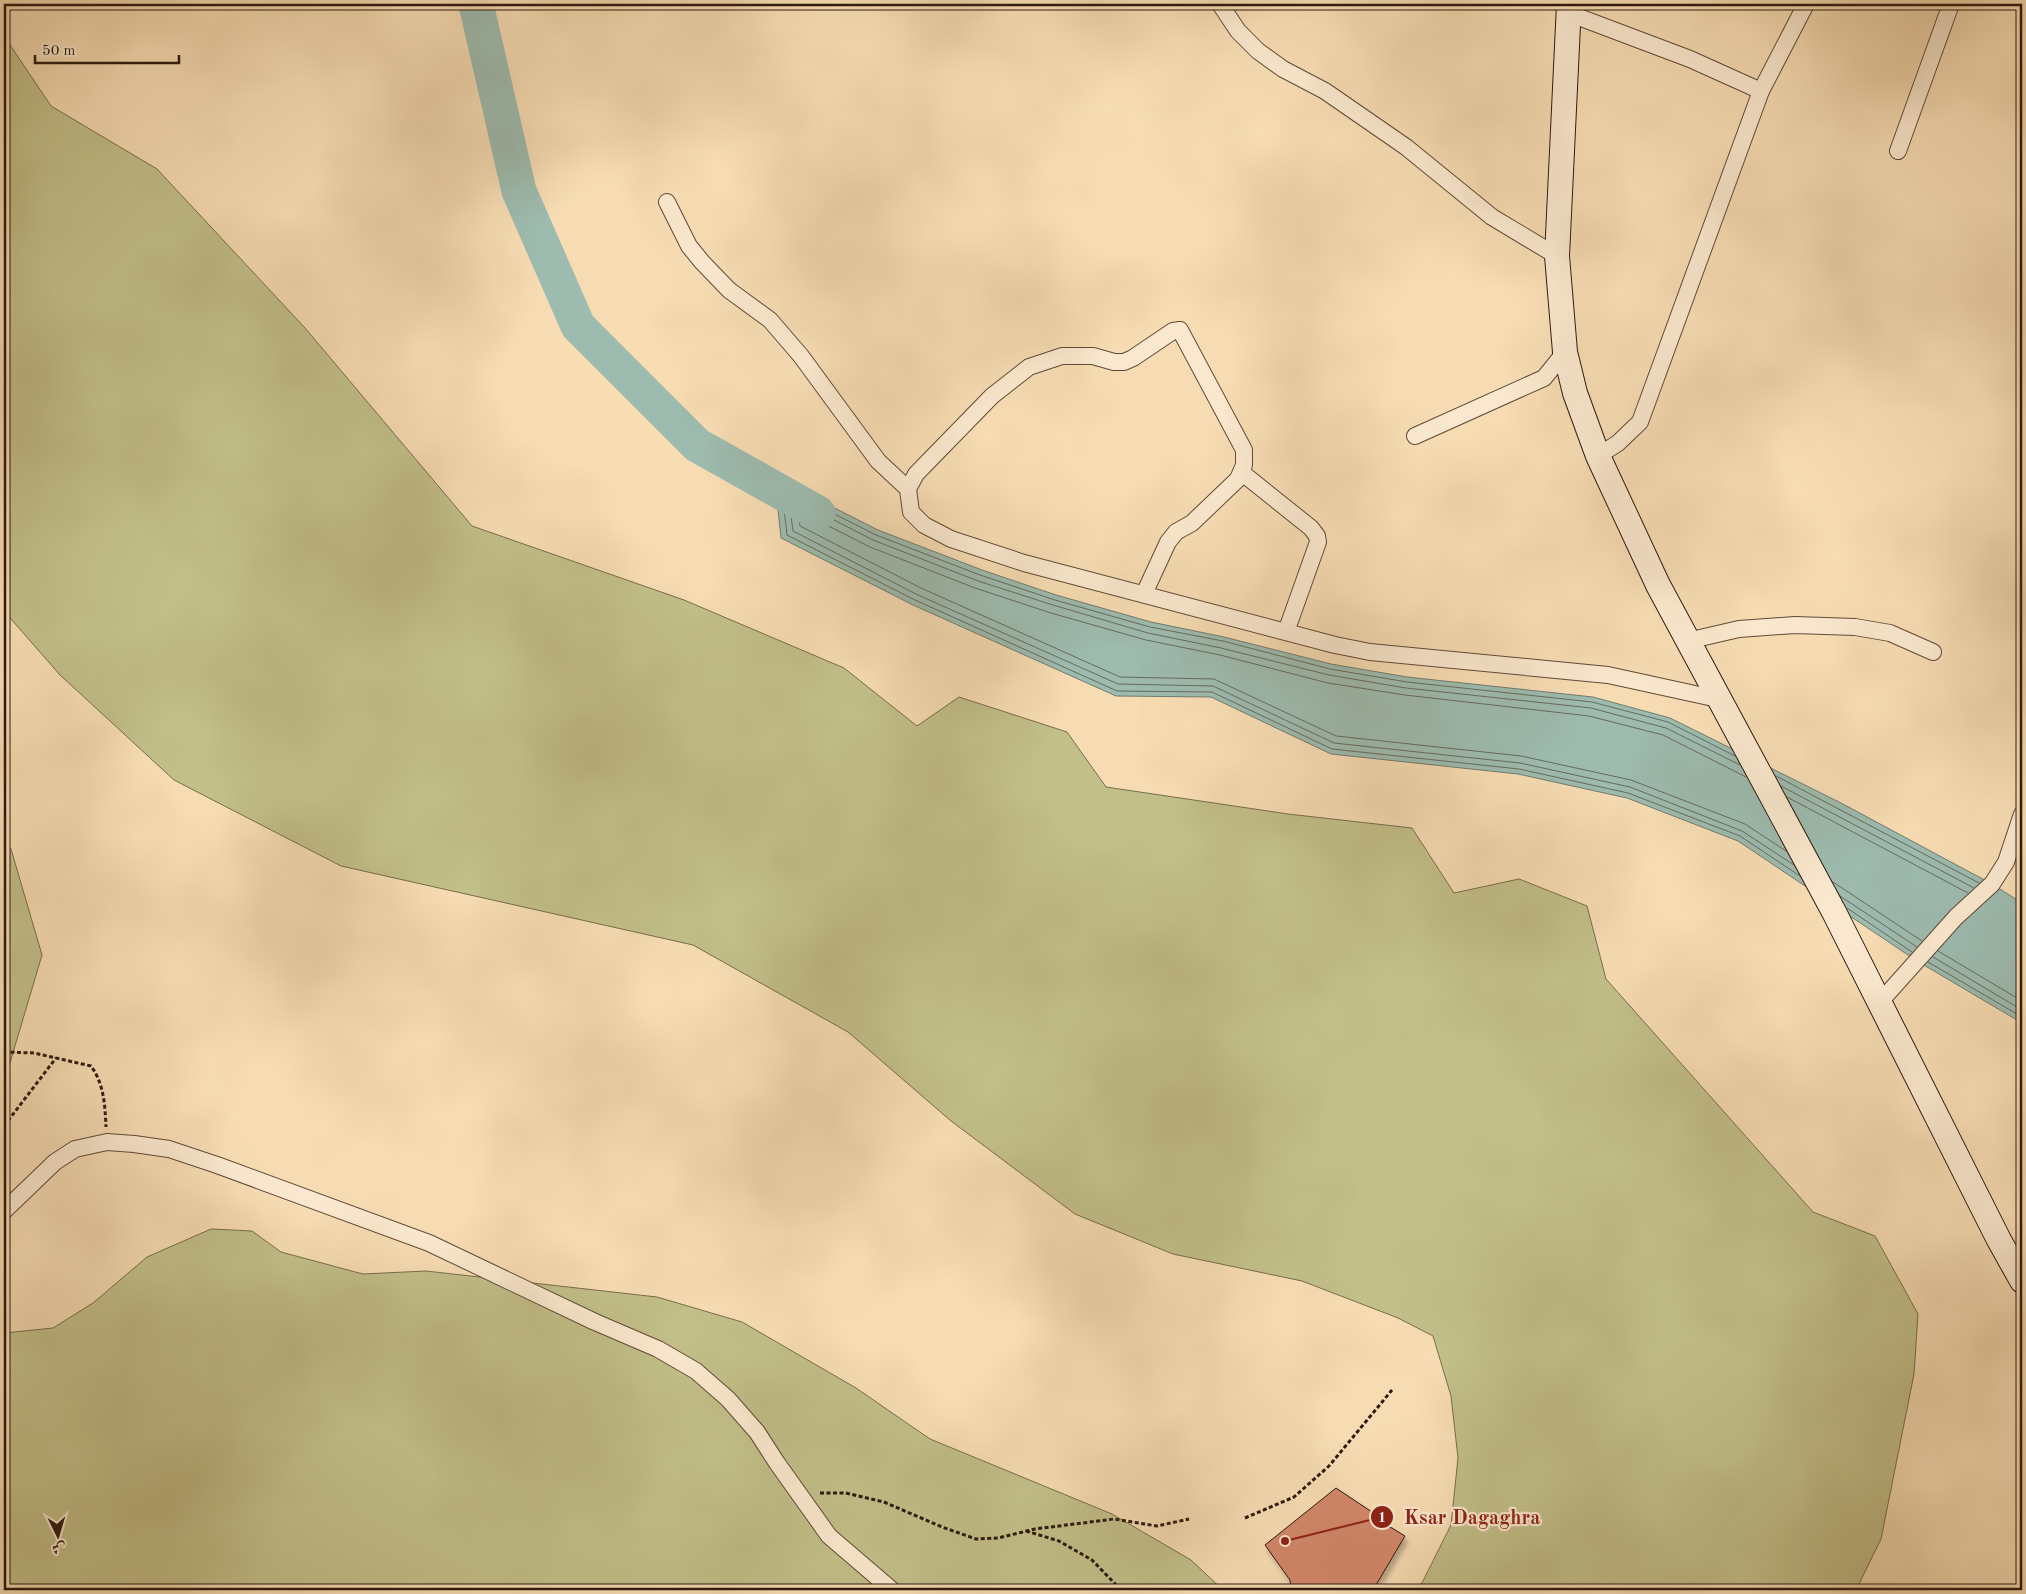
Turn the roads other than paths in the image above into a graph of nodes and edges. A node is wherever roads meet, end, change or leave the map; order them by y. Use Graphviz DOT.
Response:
graph roads {
  1 [pos="1220,4"];
  2 [pos="1806,4"];
  3 [pos="1951,4"];
  4 [pos="1568,8"];
  5 [pos="1761,91"];
  6 [pos="1898,151"];
  7 [pos="667,202"];
  8 [pos="1557,256"];
  9 [pos="1565,352"];
  10 [pos="1415,436"];
  11 [pos="1598,456"];
  12 [pos="1241,472"];
  13 [pos="908,489"];
  14 [pos="1144,594"];
  15 [pos="1286,632"];
  16 [pos="1688,641"];
  17 [pos="1933,652"];
  18 [pos="1718,698"];
  19 [pos="2022,814"];
  20 [pos="2006,862"];
  21 [pos="2022,863"];
  22 [pos="1880,1002"];
  23 [pos="4,1211"];
  24 [pos="2022,1281"];
  25 [pos="892,1590"];
  1 -- 8 [label="street"];
  2 -- 5 [label="street"];
  3 -- 6 [label="street"];
  4 -- 5 [label="street"];
  4 -- 8 [label="street"];
  5 -- 11 [label="street"];
  7 -- 13 [label="street"];
  8 -- 9 [label="street"];
  9 -- 10 [label="street"];
  9 -- 11 [label="street"];
  11 -- 16 [label="street"];
  12 -- 13 [label="street"];
  12 -- 14 [label="street"];
  12 -- 15 [label="street"];
  13 -- 14 [label="street"];
  14 -- 15 [label="street"];
  15 -- 18 [label="street"];
  16 -- 17 [label="street"];
  16 -- 18 [label="street"];
  18 -- 22 [label="street"];
  19 -- 20 [label="street"];
  20 -- 21 [label="street"];
  20 -- 22 [label="street"];
  22 -- 24 [label="street"];
  23 -- 25 [label="street"];
}
